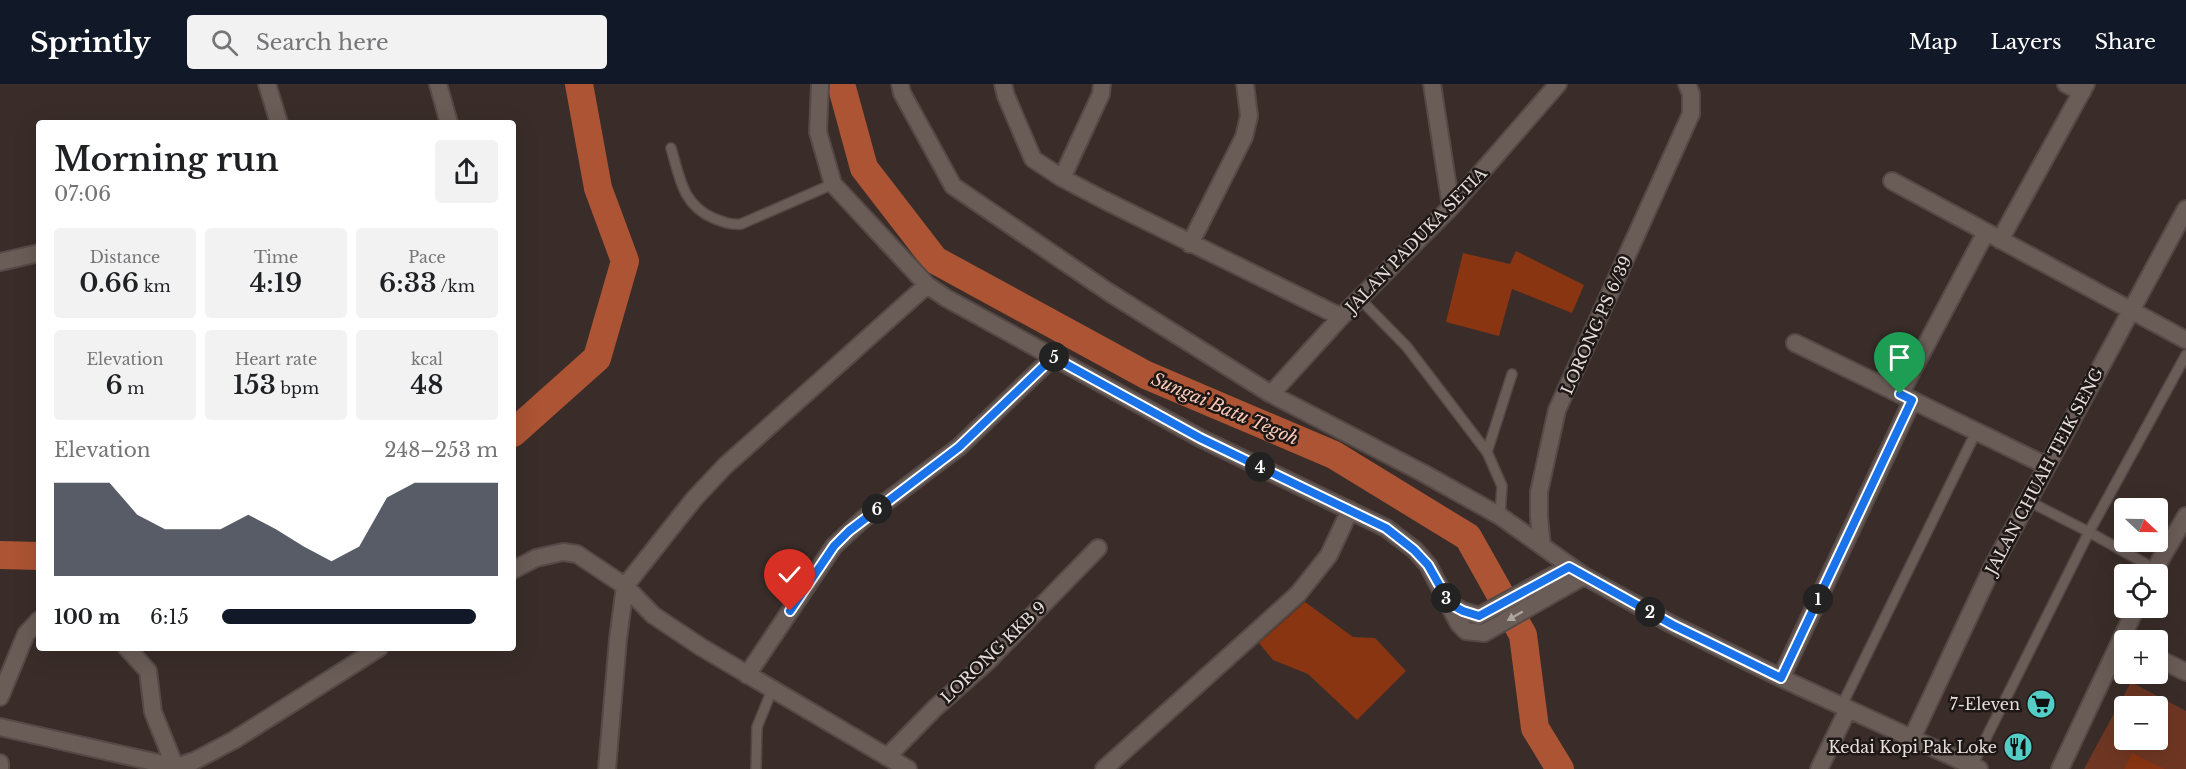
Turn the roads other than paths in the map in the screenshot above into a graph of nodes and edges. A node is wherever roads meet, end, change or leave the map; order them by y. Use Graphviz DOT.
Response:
graph roads {
  1 [pos="267,84"];
  2 [pos="438,84"];
  3 [pos="820,84"];
  4 [pos="900,84"];
  5 [pos="1003,84"];
  6 [pos="1102,84"];
  7 [pos="1245,84"];
  8 [pos="1432,84"];
  9 [pos="1558,84"];
  10 [pos="1687,84"];
  11 [pos="2067,84"];
  12 [pos="2084,88"];
  13 [pos="278,120"];
  14 [pos="448,120"];
  15 [pos="671,148"];
  16 [pos="1062,178"];
  17 [pos="1892,181"];
  18 [pos="833,183"];
  19 [pos="1451,207"];
  20 [pos="2186,209"];
  21 [pos="1993,236"];
  22 [pos="1190,244"];
  23 [pos="36,254"];
  24 [pos="0,262"];
  25 [pos="927,285"];
  26 [pos="1360,300"];
  27 [pos="2131,310"];
  28 [pos="1341,317"];
  29 [pos="2186,340"];
  30 [pos="1795,343"];
  31 [pos="2186,355"];
  32 [pos="1053,357"];
  33 [pos="1512,374"];
  34 [pos="1271,394"];
  35 [pos="1906,398"];
  36 [pos="1976,432"];
  37 [pos="1487,452"];
  38 [pos="2047,466"];
  39 [pos="2028,501"];
  40 [pos="1350,510"];
  41 [pos="1500,516"];
  42 [pos="2186,516"];
  43 [pos="2089,532"];
  44 [pos="1542,546"];
  45 [pos="1098,548"];
  46 [pos="2141,564"];
  47 [pos="2159,564"];
  48 [pos="516,568"];
  49 [pos="1576,572"];
  50 [pos="625,586"];
  51 [pos="1450,604"];
  52 [pos="36,623"];
  53 [pos="130,651"];
  54 [pos="374,651"];
  55 [pos="2114,658"];
  56 [pos="2168,663"];
  57 [pos="2186,672"];
  58 [pos="747,675"];
  59 [pos="1781,678"];
  60 [pos="772,690"];
  61 [pos="0,697"];
  62 [pos="1844,708"];
  63 [pos="0,727"];
  64 [pos="1912,738"];
  65 [pos="0,763"];
  66 [pos="898,765"];
  67 [pos="1976,767"];
  68 [pos="176,768"];
  69 [pos="0,769"];
  70 [pos="607,769"];
  71 [pos="756,769"];
  72 [pos="1104,769"];
  73 [pos="1819,769"];
  74 [pos="2060,769"];
  1 -- 13 [label="street"];
  2 -- 14 [label="street"];
  3 -- 18 [label="street"];
  4 -- 34 [label="street"];
  5 -- 16 [label="street"];
  6 -- 16 [label="street"];
  7 -- 22 [label="street"];
  8 -- 19 [label="street"];
  9 -- 19 [label="street, JALAN PADUKA SETIA"];
  10 -- 44 [label="street, LORONG PS 6/39"];
  11 -- 12 [label="street"];
  12 -- 21 [label="street"];
  15 -- 18 [label="lane"];
  16 -- 22 [label="street"];
  17 -- 21 [label="street"];
  18 -- 25 [label="street"];
  19 -- 26 [label="street, JALAN PADUKA SETIA"];
  20 -- 27 [label="street, JALAN CHUAH TEIK SENG"];
  21 -- 27 [label="street"];
  21 -- 35 [label="street"];
  22 -- 28 [label="street"];
  23 -- 24 [label="street"];
  25 -- 32 [label="street"];
  25 -- 50 [label="street"];
  26 -- 28 [label="street, JALAN PADUKA SETIA"];
  26 -- 37 [label="lane"];
  27 -- 29 [label="street"];
  27 -- 38 [label="street, JALAN CHUAH TEIK SENG"];
  28 -- 34 [label="street, JALAN PADUKA SETIA"];
  30 -- 35 [label="street"];
  31 -- 43 [label="lane"];
  32 -- 40 [label="street"];
  32 -- 58 [label="street"];
  33 -- 37 [label="lane"];
  34 -- 41 [label="street"];
  35 -- 36 [label="street"];
  35 -- 59 [label="street"];
  36 -- 38 [label="street"];
  36 -- 62 [label="lane"];
  37 -- 41 [label="lane"];
  38 -- 39 [label="street, JALAN CHUAH TEIK SENG"];
  39 -- 43 [label="lane"];
  39 -- 64 [label="street, JALAN CHUAH TEIK SENG"];
  40 -- 51 [label="street"];
  40 -- 72 [label="street"];
  41 -- 44 [label="street"];
  42 -- 47 [label="street"];
  43 -- 46 [label="lane"];
  43 -- 67 [label="lane"];
  44 -- 49 [label="street"];
  45 -- 66 [label="street, LORONG KKB 9"];
  48 -- 50 [label="street"];
  49 -- 51 [label="street"];
  49 -- 51 [label="street, one-way"];
  49 -- 59 [label="street"];
  50 -- 58 [label="street"];
  50 -- 70 [label="street"];
  52 -- 61 [label="street"];
  53 -- 68 [label="street"];
  54 -- 68 [label="street"];
  55 -- 74 [label="street"];
  56 -- 57 [label="street"];
  58 -- 60 [label="street"];
  59 -- 62 [label="street"];
  60 -- 66 [label="street"];
  60 -- 71 [label="lane"];
  62 -- 64 [label="street"];
  62 -- 73 [label="street"];
  63 -- 68 [label="street"];
  64 -- 67 [label="street"];
  65 -- 69 [label="street"];
}
